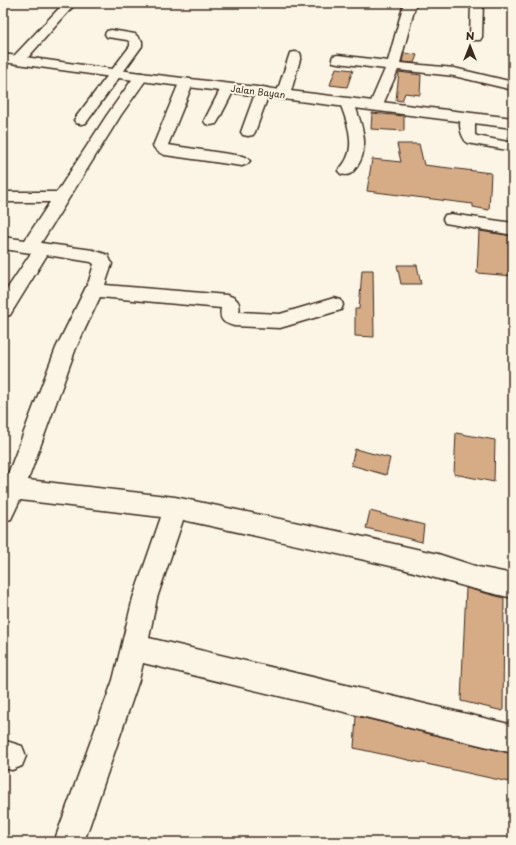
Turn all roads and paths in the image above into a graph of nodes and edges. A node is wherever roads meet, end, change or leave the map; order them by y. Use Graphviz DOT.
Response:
graph roads {
  1 [pos="70,3"];
  2 [pos="410,3"];
  3 [pos="477,3"];
  4 [pos="111,34"];
  5 [pos="476,37"];
  6 [pos="296,56"];
  7 [pos="3,58"];
  8 [pos="338,59"];
  9 [pos="18,60"];
  10 [pos="393,66"];
  11 [pos="115,73"];
  12 [pos="141,77"];
  13 [pos="186,83"];
  14 [pos="513,86"];
  15 [pos="228,88"];
  16 [pos="263,91"];
  17 [pos="283,94"];
  18 [pos="347,103"];
  19 [pos="376,106"];
  20 [pos="468,117"];
  21 [pos="81,120"];
  22 [pos="211,121"];
  23 [pos="513,123"];
  24 [pos="248,132"];
  25 [pos="513,147"];
  26 [pos="242,161"];
  27 [pos="346,171"];
  28 [pos="3,197"];
  29 [pos="60,197"];
  30 [pos="451,219"];
  31 [pos="513,229"];
  32 [pos="3,243"];
  33 [pos="36,247"];
  34 [pos="93,290"];
  35 [pos="334,304"];
  36 [pos="3,310"];
  37 [pos="12,479"];
  38 [pos="176,508"];
  39 [pos="3,511"];
  40 [pos="513,586"];
  41 [pos="134,648"];
  42 [pos="513,739"];
  43 [pos="69,842"];
  1 -- 9 [label="street"];
  2 -- 10 [label="street"];
  3 -- 5 [label="street"];
  4 -- 11 [label="street"];
  6 -- 17 [label="street"];
  7 -- 9 [label="main road, Jalan Bayan"];
  8 -- 10 [label="street"];
  9 -- 11 [label="main road, Jalan Bayan"];
  10 -- 14 [label="street"];
  10 -- 19 [label="street"];
  11 -- 12 [label="main road, Jalan Bayan"];
  11 -- 21 [label="street"];
  12 -- 13 [label="main road, Jalan Bayan"];
  12 -- 29 [label="street"];
  13 -- 15 [label="main road, Jalan Bayan"];
  13 -- 26 [label="street"];
  15 -- 16 [label="main road, Jalan Bayan"];
  15 -- 22 [label="street"];
  16 -- 17 [label="main road, Jalan Bayan"];
  16 -- 24 [label="street"];
  17 -- 18 [label="main road, Jalan Bayan"];
  18 -- 19 [label="main road, Jalan Bayan"];
  18 -- 27 [label="street"];
  19 -- 20 [label="main road, Jalan Bayan"];
  20 -- 23 [label="main road, Jalan Bayan"];
  20 -- 25 [label="street"];
  28 -- 29 [label="street"];
  29 -- 33 [label="street"];
  30 -- 31 [label="street"];
  32 -- 33 [label="street"];
  33 -- 34 [label="street"];
  33 -- 36 [label="street"];
  34 -- 35 [label="street"];
  34 -- 37 [label="street"];
  37 -- 38 [label="street"];
  37 -- 39 [label="street"];
  38 -- 40 [label="street"];
  38 -- 41 [label="street"];
  41 -- 42 [label="street"];
  41 -- 43 [label="street"];
}
